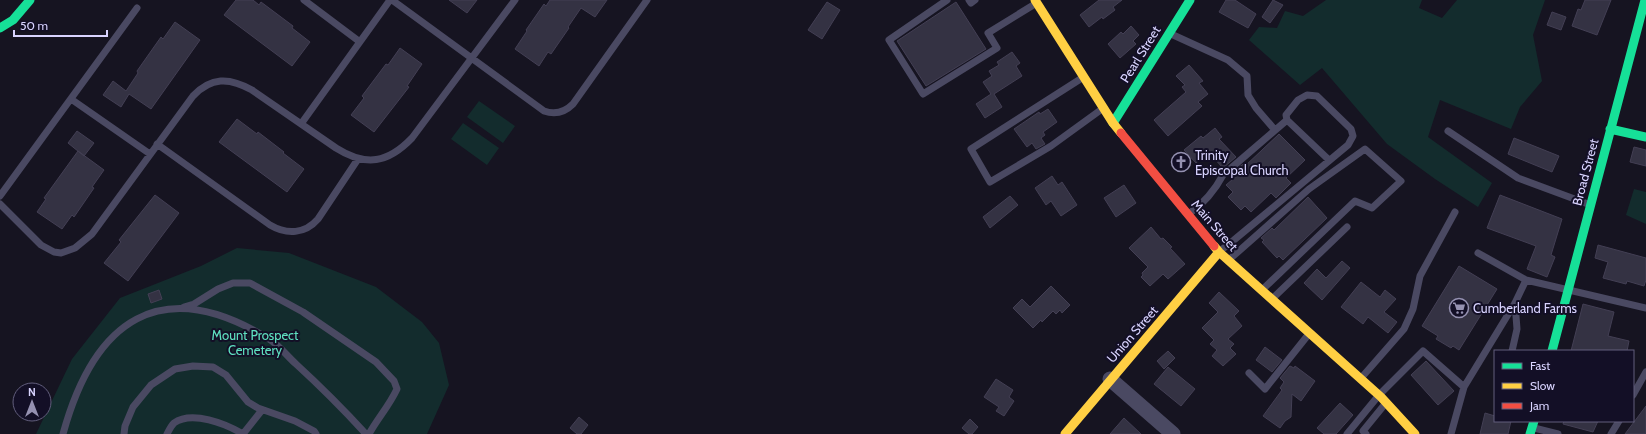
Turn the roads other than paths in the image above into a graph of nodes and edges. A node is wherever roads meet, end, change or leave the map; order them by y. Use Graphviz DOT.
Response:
graph roads {
  1 [pos="30,0"];
  2 [pos="304,0"];
  3 [pos="391,0"];
  4 [pos="515,0"];
  5 [pos="648,0"];
  6 [pos="947,0"];
  7 [pos="969,0"];
  8 [pos="975,0"];
  9 [pos="1190,0"];
  10 [pos="1645,0"];
  11 [pos="1036,2"];
  12 [pos="137,8"];
  13 [pos="0,28"];
  14 [pos="1169,33"];
  15 [pos="360,42"];
  16 [pos="472,58"];
  17 [pos="1084,77"];
  18 [pos="71,99"];
  19 [pos="1104,108"];
  20 [pos="1287,120"];
  21 [pos="1113,122"];
  22 [pos="301,124"];
  23 [pos="1610,128"];
  24 [pos="1275,130"];
  25 [pos="1448,131"];
  26 [pos="1646,137"];
  27 [pos="157,144"];
  28 [pos="150,154"];
  29 [pos="358,159"];
  30 [pos="1329,160"];
  31 [pos="0,196"];
  32 [pos="0,204"];
  33 [pos="1590,204"];
  34 [pos="1455,212"];
  35 [pos="1188,215"];
  36 [pos="1347,227"];
  37 [pos="1219,252"];
  38 [pos="1478,253"];
  39 [pos="1228,260"];
  40 [pos="1526,280"];
  41 [pos="1568,289"];
  42 [pos="1262,291"];
  43 [pos="1272,299"];
  44 [pos="1515,303"];
  45 [pos="178,308"];
  46 [pos="1646,308"];
  47 [pos="1309,333"];
  48 [pos="1512,350"];
  49 [pos="1552,350"];
  50 [pos="1646,372"];
  51 [pos="1249,373"];
  52 [pos="1360,378"];
  53 [pos="1110,379"];
  54 [pos="1464,387"];
  55 [pos="1634,393"];
  56 [pos="1379,396"];
  57 [pos="1386,402"];
  58 [pos="262,410"];
  59 [pos="1618,422"];
  60 [pos="1532,428"];
  61 [pos="1363,433"];
  62 [pos="63,434"];
  63 [pos="124,434"];
  64 [pos="167,434"];
  65 [pos="243,434"];
  66 [pos="316,434"];
  67 [pos="367,434"];
  68 [pos="1065,434"];
  69 [pos="1173,434"];
  70 [pos="1347,434"];
  71 [pos="1415,434"];
  72 [pos="1451,434"];
  73 [pos="1558,434"];
  74 [pos="1611,434"];
  1 -- 13 [label="main road"];
  2 -- 15 [label="lane"];
  3 -- 15 [label="lane"];
  3 -- 16 [label="lane"];
  4 -- 16 [label="lane"];
  5 -- 16 [label="lane"];
  6 -- 11 [label="lane"];
  7 -- 8 [label="lane"];
  9 -- 14 [label="main road, Pearl Street"];
  10 -- 23 [label="main road, Broad Street"];
  11 -- 17 [label="main road, Main Street"];
  12 -- 18 [label="lane"];
  14 -- 21 [label="main road, Pearl Street"];
  14 -- 24 [label="lane"];
  15 -- 22 [label="lane"];
  16 -- 29 [label="lane"];
  17 -- 19 [label="main road, Main Street"];
  17 -- 19 [label="lane"];
  18 -- 28 [label="lane"];
  18 -- 31 [label="lane"];
  19 -- 21 [label="main road, Main Street"];
  20 -- 24 [label="lane"];
  20 -- 30 [label="lane"];
  20 -- 30 [label="lane"];
  21 -- 35 [label="main road, Main Street"];
  22 -- 27 [label="lane"];
  22 -- 29 [label="lane"];
  23 -- 26 [label="main road"];
  23 -- 33 [label="main road, Broad Street"];
  24 -- 35 [label="lane"];
  25 -- 33 [label="lane"];
  27 -- 28 [label="lane"];
  27 -- 29 [label="lane"];
  28 -- 32 [label="lane"];
  30 -- 37 [label="lane"];
  33 -- 41 [label="main road, Broad Street"];
  34 -- 52 [label="lane"];
  35 -- 37 [label="main road, Main Street"];
  36 -- 43 [label="lane"];
  37 -- 39 [label="main road, Main Street"];
  37 -- 53 [label="main road, Union Street"];
  38 -- 40 [label="lane"];
  39 -- 42 [label="main road, Main Street"];
  39 -- 42 [label="lane"];
  40 -- 41 [label="lane"];
  40 -- 44 [label="lane"];
  41 -- 46 [label="lane"];
  41 -- 49 [label="main road, Broad Street"];
  42 -- 43 [label="main road, Main Street"];
  43 -- 47 [label="main road, Main Street"];
  44 -- 48 [label="lane"];
  44 -- 54 [label="lane"];
  45 -- 62 [label="lane"];
  45 -- 67 [label="lane"];
  45 -- 67 [label="lane"];
  47 -- 51 [label="lane"];
  47 -- 52 [label="main road, Main Street"];
  50 -- 55 [label="lane"];
  52 -- 56 [label="main road, Main Street"];
  53 -- 68 [label="main road, Union Street"];
  53 -- 69 [label="street"];
  54 -- 56 [label="lane"];
  54 -- 72 [label="lane"];
  56 -- 57 [label="main road, Main Street"];
  56 -- 70 [label="lane"];
  57 -- 61 [label="lane"];
  57 -- 71 [label="main road, Main Street"];
  58 -- 63 [label="lane"];
  58 -- 65 [label="lane"];
  58 -- 66 [label="lane"];
  59 -- 74 [label="lane"];
  60 -- 73 [label="lane"];
  64 -- 65 [label="lane"];
}
